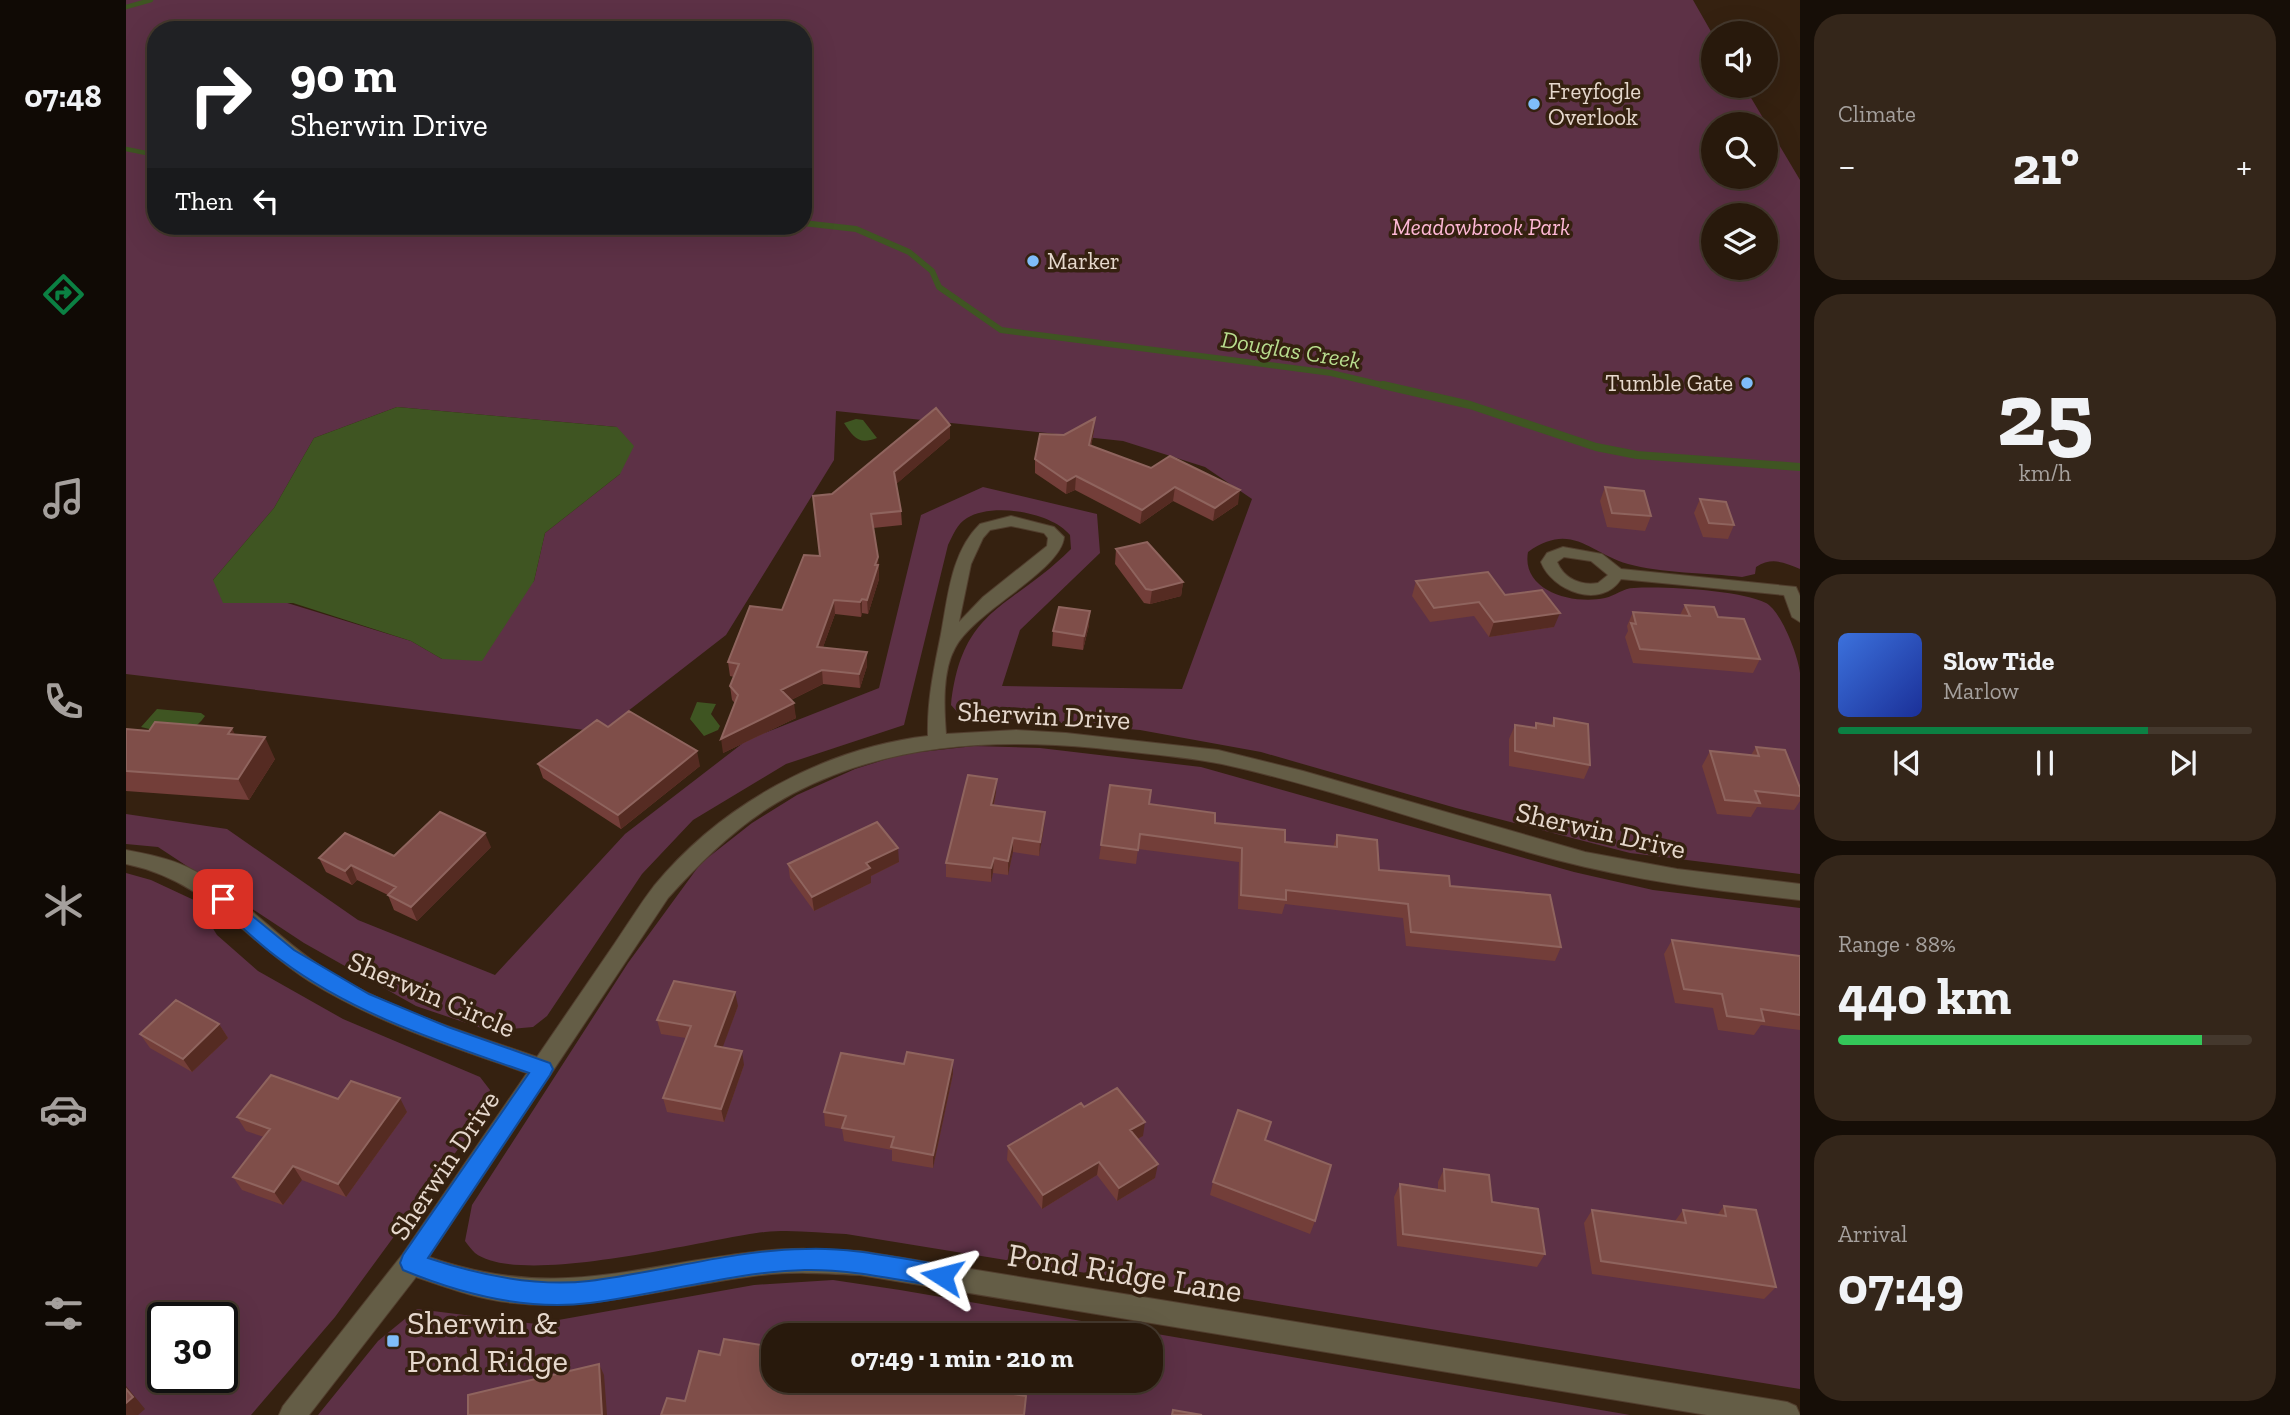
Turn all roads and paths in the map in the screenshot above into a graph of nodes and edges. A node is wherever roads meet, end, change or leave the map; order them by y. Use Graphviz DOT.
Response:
graph roads {
  1 [pos="1617,573"];
  2 [pos="1800,617"];
  3 [pos="947,645"];
  4 [pos="937,738"];
  5 [pos="126,857"];
  6 [pos="1800,892"];
  7 [pos="543,1069"];
  8 [pos="411,1263"];
  9 [pos="292,1415"];
  10 [pos="1787,1415"];
  1 -- 2 [label="street"];
  3 -- 3 [label="street"];
  3 -- 4 [label="street"];
  4 -- 6 [label="street, Sherwin Drive"];
  4 -- 7 [label="street, Sherwin Drive"];
  5 -- 7 [label="street, Sherwin Circle"];
  7 -- 8 [label="street, Sherwin Drive"];
  8 -- 9 [label="street, Sherwin Drive"];
  8 -- 10 [label="street, Pond Ridge Lane"];
}
